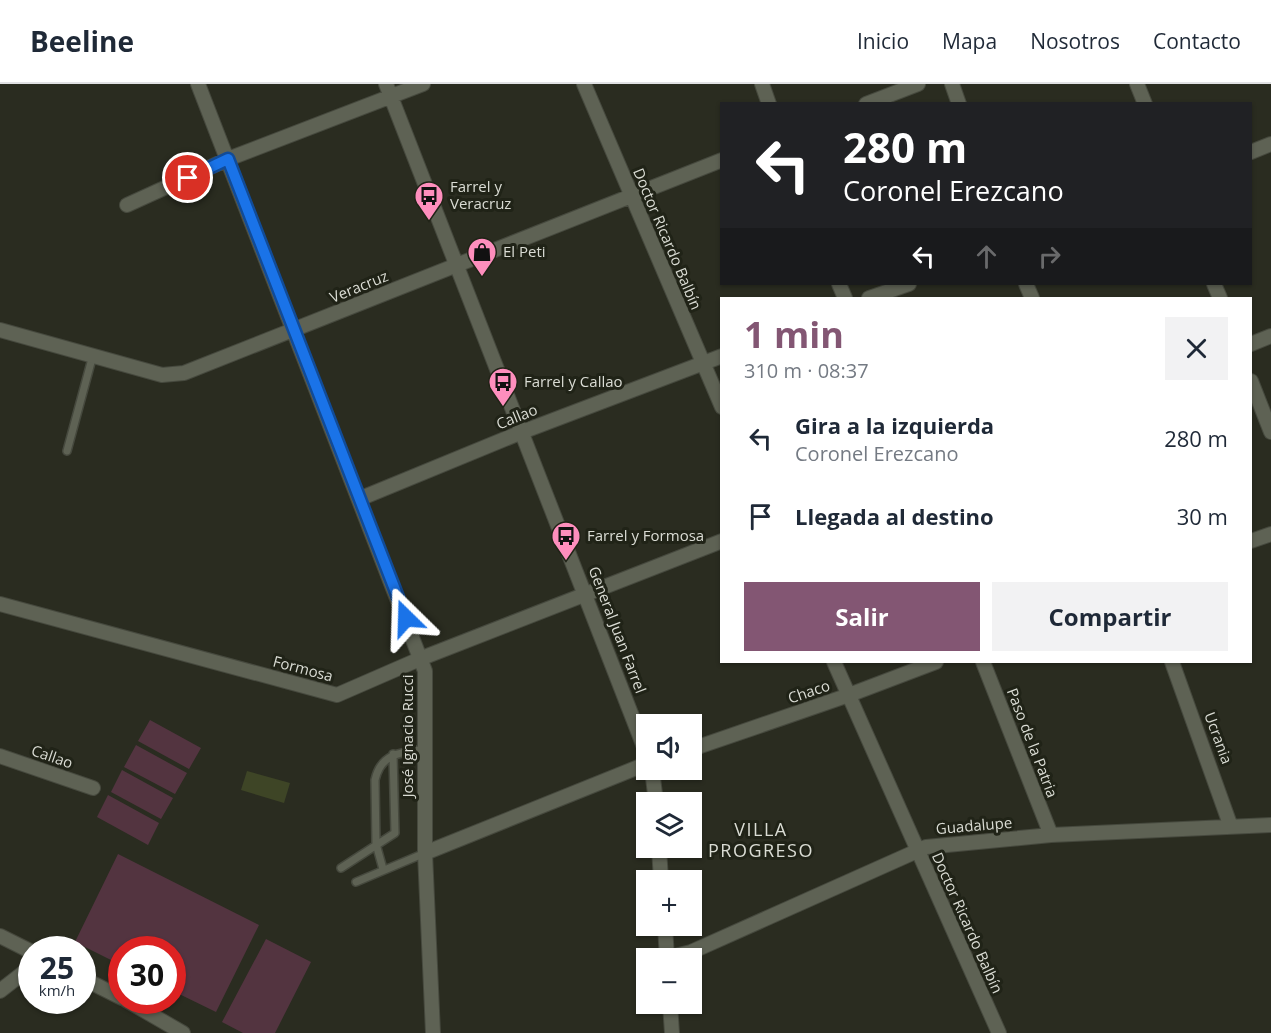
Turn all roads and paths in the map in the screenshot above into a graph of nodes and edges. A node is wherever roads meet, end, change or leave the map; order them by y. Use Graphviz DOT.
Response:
graph roads {
  1 [pos="198,84"];
  2 [pos="423,84"];
  3 [pos="584,84"];
  4 [pos="762,84"];
  5 [pos="918,84"];
  6 [pos="952,84"];
  7 [pos="1137,84"];
  8 [pos="388,90"];
  9 [pos="768,102"];
  10 [pos="871,102"];
  11 [pos="958,102"];
  12 [pos="1144,102"];
  13 [pos="1271,144"];
  14 [pos="1252,152"];
  15 [pos="228,159"];
  16 [pos="720,161"];
  17 [pos="631,197"];
  18 [pos="127,205"];
  19 [pos="457,265"];
  20 [pos="906,285"];
  21 [pos="872,297"];
  22 [pos="0,330"];
  23 [pos="294,331"];
  24 [pos="1271,336"];
  25 [pos="1252,344"];
  26 [pos="93,355"];
  27 [pos="720,357"];
  28 [pos="702,363"];
  29 [pos="1252,384"];
  30 [pos="720,403"];
  31 [pos="522,432"];
  32 [pos="1271,432"];
  33 [pos="67,451"];
  34 [pos="359,499"];
  35 [pos="1271,534"];
  36 [pos="1252,541"];
  37 [pos="720,542"];
  38 [pos="585,594"];
  39 [pos="0,604"];
  40 [pos="422,658"];
  41 [pos="834,663"];
  42 [pos="933,663"];
  43 [pos="984,663"];
  44 [pos="1172,663"];
  45 [pos="849,695"];
  46 [pos="636,726"];
  47 [pos="702,746"];
  48 [pos="426,749"];
  49 [pos="393,754"];
  50 [pos="0,756"];
  51 [pos="636,768"];
  52 [pos="93,788"];
  53 [pos="1271,825"];
  54 [pos="1231,827"];
  55 [pos="1050,836"];
  56 [pos="376,844"];
  57 [pos="916,850"];
  58 [pos="425,853"];
  59 [pos="341,868"];
  60 [pos="383,869"];
  61 [pos="356,882"];
  62 [pos="0,936"];
  63 [pos="18,945"];
  64 [pos="700,948"];
  65 [pos="18,977"];
  66 [pos="0,991"];
  67 [pos="145,1014"];
  68 [pos="671,1014"];
  69 [pos="163,1027"];
  70 [pos="183,1033"];
  71 [pos="433,1033"];
  72 [pos="672,1033"];
  73 [pos="999,1033"];
  1 -- 15 [label="street, José Ignacio Rucci"];
  2 -- 8 [label="street"];
  3 -- 17 [label="street, Doctor Ricardo Balbín"];
  4 -- 9 [label="street"];
  5 -- 10 [label="street"];
  6 -- 11 [label="street"];
  7 -- 12 [label="street"];
  8 -- 15 [label="street"];
  8 -- 19 [label="street, General Juan Farrel"];
  13 -- 14 [label="street"];
  15 -- 18 [label="street"];
  15 -- 23 [label="street, José Ignacio Rucci"];
  16 -- 17 [label="street, Veracruz"];
  17 -- 19 [label="street, Veracruz"];
  17 -- 28 [label="street, Doctor Ricardo Balbín"];
  19 -- 23 [label="street, Veracruz"];
  19 -- 31 [label="street, General Juan Farrel"];
  20 -- 21 [label="street"];
  22 -- 26 [label="street, Veracruz"];
  23 -- 26 [label="street, Veracruz"];
  23 -- 34 [label="street, José Ignacio Rucci"];
  24 -- 25 [label="street"];
  26 -- 33 [label="lane"];
  27 -- 28 [label="street, Callao"];
  28 -- 30 [label="street, Doctor Ricardo Balbín"];
  28 -- 31 [label="street, Callao"];
  29 -- 32 [label="street"];
  31 -- 34 [label="street, Callao"];
  31 -- 38 [label="street, General Juan Farrel"];
  34 -- 40 [label="street, José Ignacio Rucci"];
  35 -- 36 [label="street"];
  37 -- 38 [label="street, Formosa"];
  38 -- 40 [label="street, Formosa"];
  38 -- 46 [label="street, General Juan Farrel"];
  39 -- 40 [label="street, Formosa"];
  40 -- 48 [label="street, José Ignacio Rucci"];
  41 -- 45 [label="street, Doctor Ricardo Balbín"];
  42 -- 45 [label="street, Chaco"];
  43 -- 55 [label="street, Paso de la Patria"];
  44 -- 54 [label="street, Ucrania"];
  45 -- 47 [label="street, Chaco"];
  45 -- 57 [label="street, Doctor Ricardo Balbín"];
  48 -- 49 [label="lane"];
  48 -- 58 [label="street, José Ignacio Rucci"];
  49 -- 56 [label="lane"];
  49 -- 56 [label="lane"];
  50 -- 52 [label="street, Callao"];
  51 -- 58 [label="street"];
  53 -- 54 [label="street, Guadalupe"];
  54 -- 55 [label="street, Guadalupe"];
  55 -- 57 [label="street, Guadalupe"];
  56 -- 59 [label="lane"];
  56 -- 60 [label="lane"];
  57 -- 64 [label="street, Guadalupe"];
  57 -- 73 [label="street, Doctor Ricardo Balbín"];
  58 -- 60 [label="lane"];
  58 -- 71 [label="street, José Ignacio Rucci"];
  60 -- 61 [label="lane"];
  62 -- 63 [label="street"];
  65 -- 66 [label="street"];
  67 -- 69 [label="street"];
  68 -- 72 [label="street"];
  69 -- 70 [label="street"];
}
